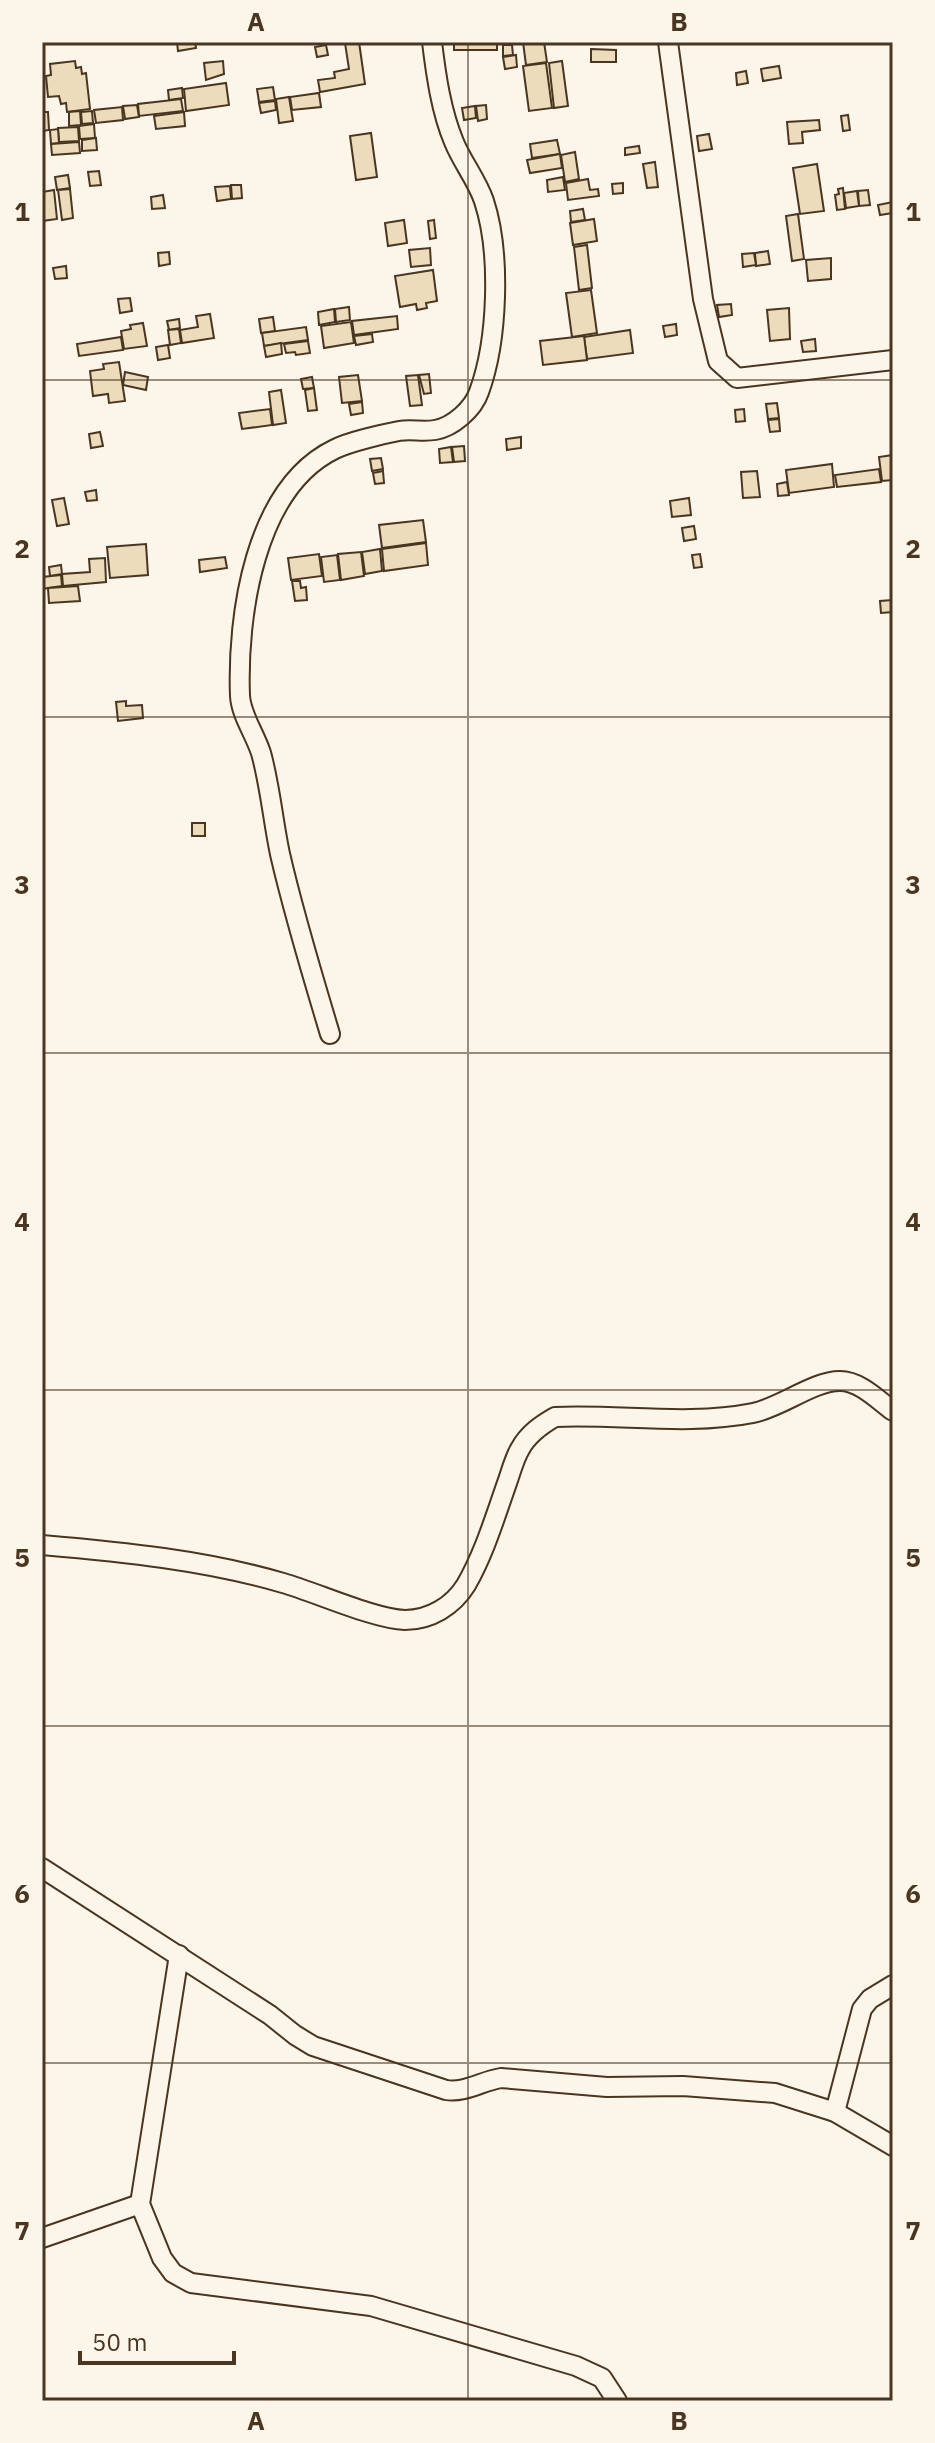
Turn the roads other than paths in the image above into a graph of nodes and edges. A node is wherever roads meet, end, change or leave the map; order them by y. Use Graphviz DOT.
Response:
graph roads {
  1 [pos="432,42"];
  2 [pos="668,42"];
  3 [pos="893,360"];
  4 [pos="330,1034"];
  5 [pos="893,1411"];
  6 [pos="42,1545"];
  7 [pos="42,1868"];
  8 [pos="179,1955"];
  9 [pos="893,1985"];
  10 [pos="835,2112"];
  11 [pos="893,2146"];
  12 [pos="140,2204"];
  13 [pos="42,2238"];
  14 [pos="617,2401"];
  1 -- 4 [label="street"];
  2 -- 3 [label="street"];
  5 -- 6 [label="street"];
  7 -- 8 [label="street"];
  8 -- 10 [label="street"];
  8 -- 12 [label="street"];
  9 -- 10 [label="street"];
  10 -- 11 [label="street"];
  12 -- 13 [label="street"];
  12 -- 14 [label="street"];
}
